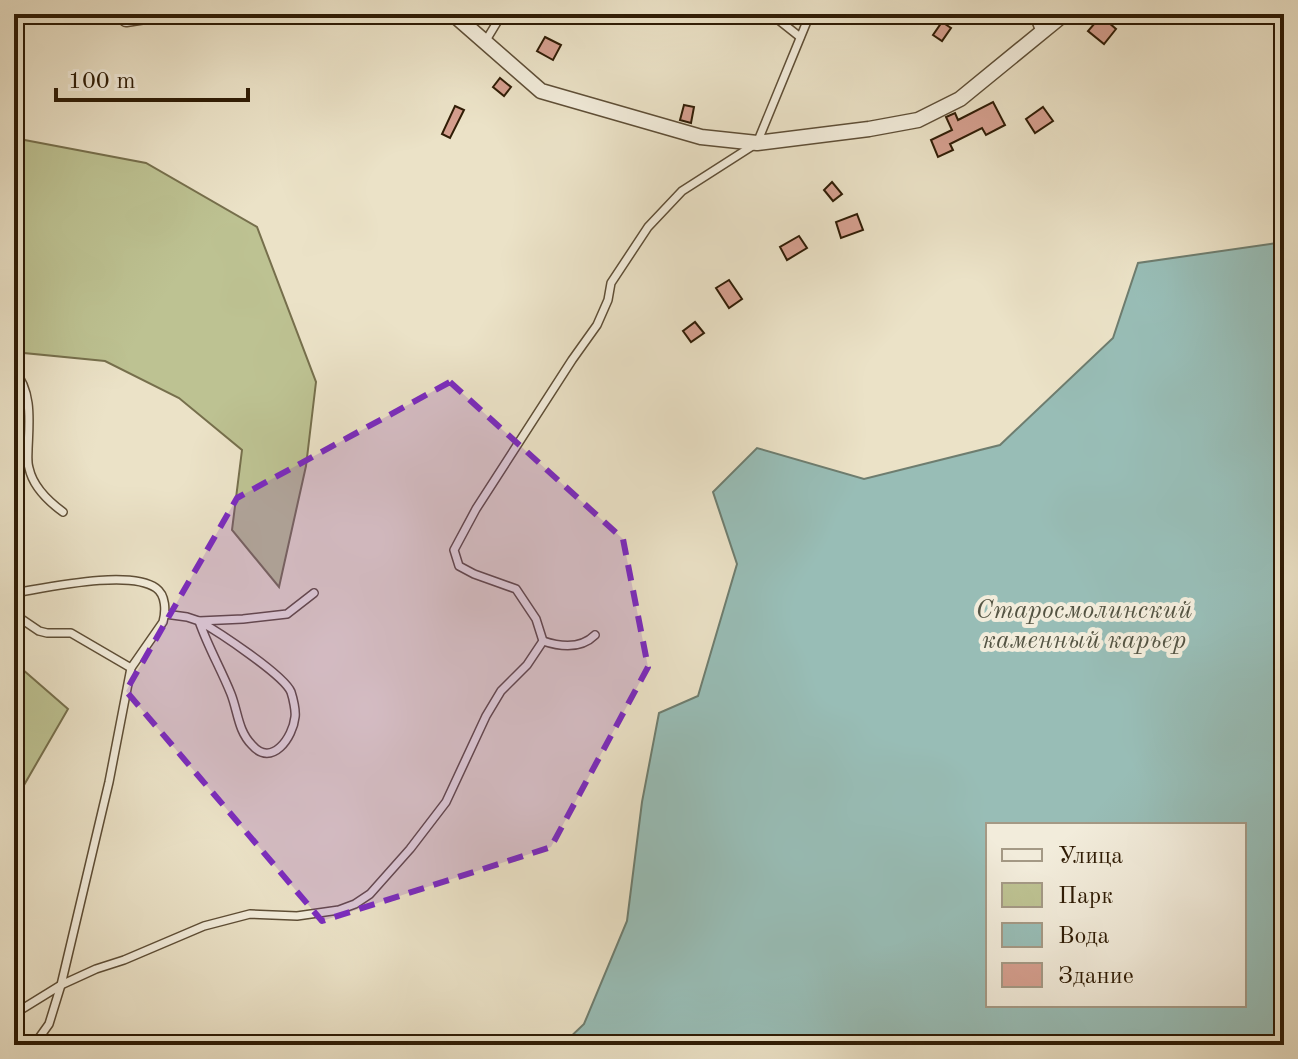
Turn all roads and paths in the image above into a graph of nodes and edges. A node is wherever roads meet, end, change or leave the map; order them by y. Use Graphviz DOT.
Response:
graph roads {
  1 [pos="97,14"];
  2 [pos="158,14"];
  3 [pos="453,14"];
  4 [pos="502,14"];
  5 [pos="771,14"];
  6 [pos="810,14"];
  7 [pos="1033,14"];
  8 [pos="1064,14"];
  9 [pos="126,19"];
  10 [pos="1041,34"];
  11 [pos="800,37"];
  12 [pos="485,42"];
  13 [pos="757,143"];
  14 [pos="14,370"];
  15 [pos="63,512"];
  16 [pos="14,593"];
  17 [pos="314,593"];
  18 [pos="14,614"];
  19 [pos="165,614"];
  20 [pos="199,621"];
  21 [pos="595,635"];
  22 [pos="543,641"];
  23 [pos="131,668"];
  24 [pos="61,985"];
  25 [pos="14,1014"];
  26 [pos="34,1045"];
  1 -- 9 [label="lane"];
  2 -- 9 [label="street"];
  3 -- 12 [label="street"];
  4 -- 12 [label="lane"];
  5 -- 11 [label="lane"];
  6 -- 11 [label="lane"];
  7 -- 10 [label="lane"];
  8 -- 10 [label="street"];
  10 -- 13 [label="street"];
  11 -- 13 [label="lane"];
  12 -- 13 [label="street"];
  13 -- 22 [label="lane"];
  14 -- 15 [label="lane"];
  16 -- 19 [label="lane"];
  17 -- 20 [label="lane"];
  18 -- 23 [label="lane"];
  19 -- 20 [label="lane"];
  19 -- 23 [label="lane"];
  20 -- 20 [label="lane"];
  21 -- 22 [label="lane"];
  22 -- 24 [label="lane"];
  23 -- 24 [label="lane"];
  24 -- 25 [label="lane"];
  24 -- 26 [label="lane"];
}
